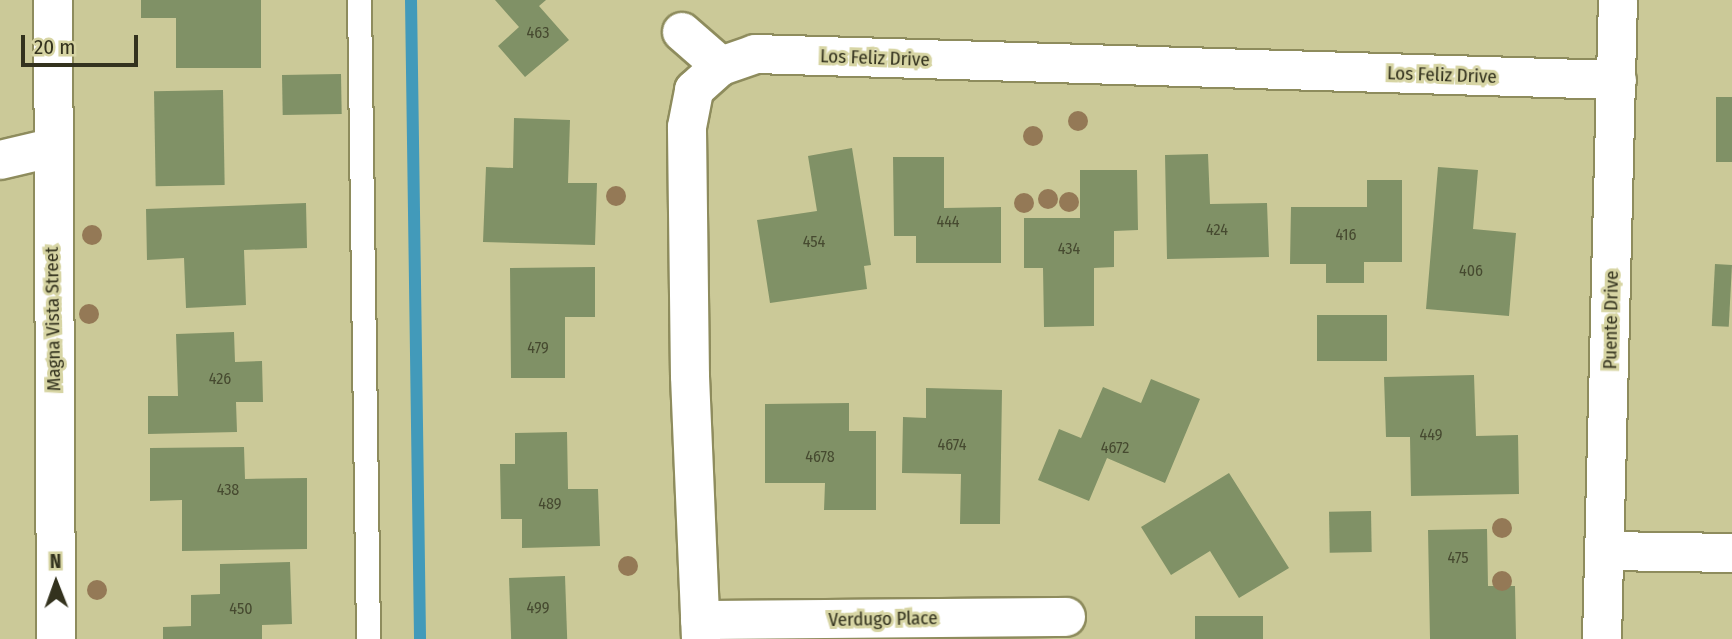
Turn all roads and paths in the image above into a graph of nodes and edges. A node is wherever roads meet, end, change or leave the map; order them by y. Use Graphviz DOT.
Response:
graph roads {
  1 [pos="52,0"];
  2 [pos="359,0"];
  3 [pos="1618,0"];
  4 [pos="682,32"];
  5 [pos="721,66"];
  6 [pos="1617,80"];
  7 [pos="51,148"];
  8 [pos="0,160"];
  9 [pos="1606,551"];
  10 [pos="1732,553"];
  11 [pos="1066,617"];
  12 [pos="701,629"];
  13 [pos="56,639"];
  14 [pos="368,639"];
  15 [pos="1602,639"];
  1 -- 7 [label="street, Magna Vista Street"];
  2 -- 14 [label="lane"];
  3 -- 6 [label="street, Puente Drive"];
  4 -- 5 [label="street"];
  5 -- 6 [label="street, Los Feliz Drive"];
  5 -- 12 [label="street, Los Feliz Drive"];
  6 -- 9 [label="street, Puente Drive"];
  7 -- 8 [label="street"];
  7 -- 13 [label="street, Magna Vista Street"];
  9 -- 10 [label="street"];
  9 -- 15 [label="street, Puente Drive"];
  11 -- 12 [label="street, Verdugo Place"];
}
